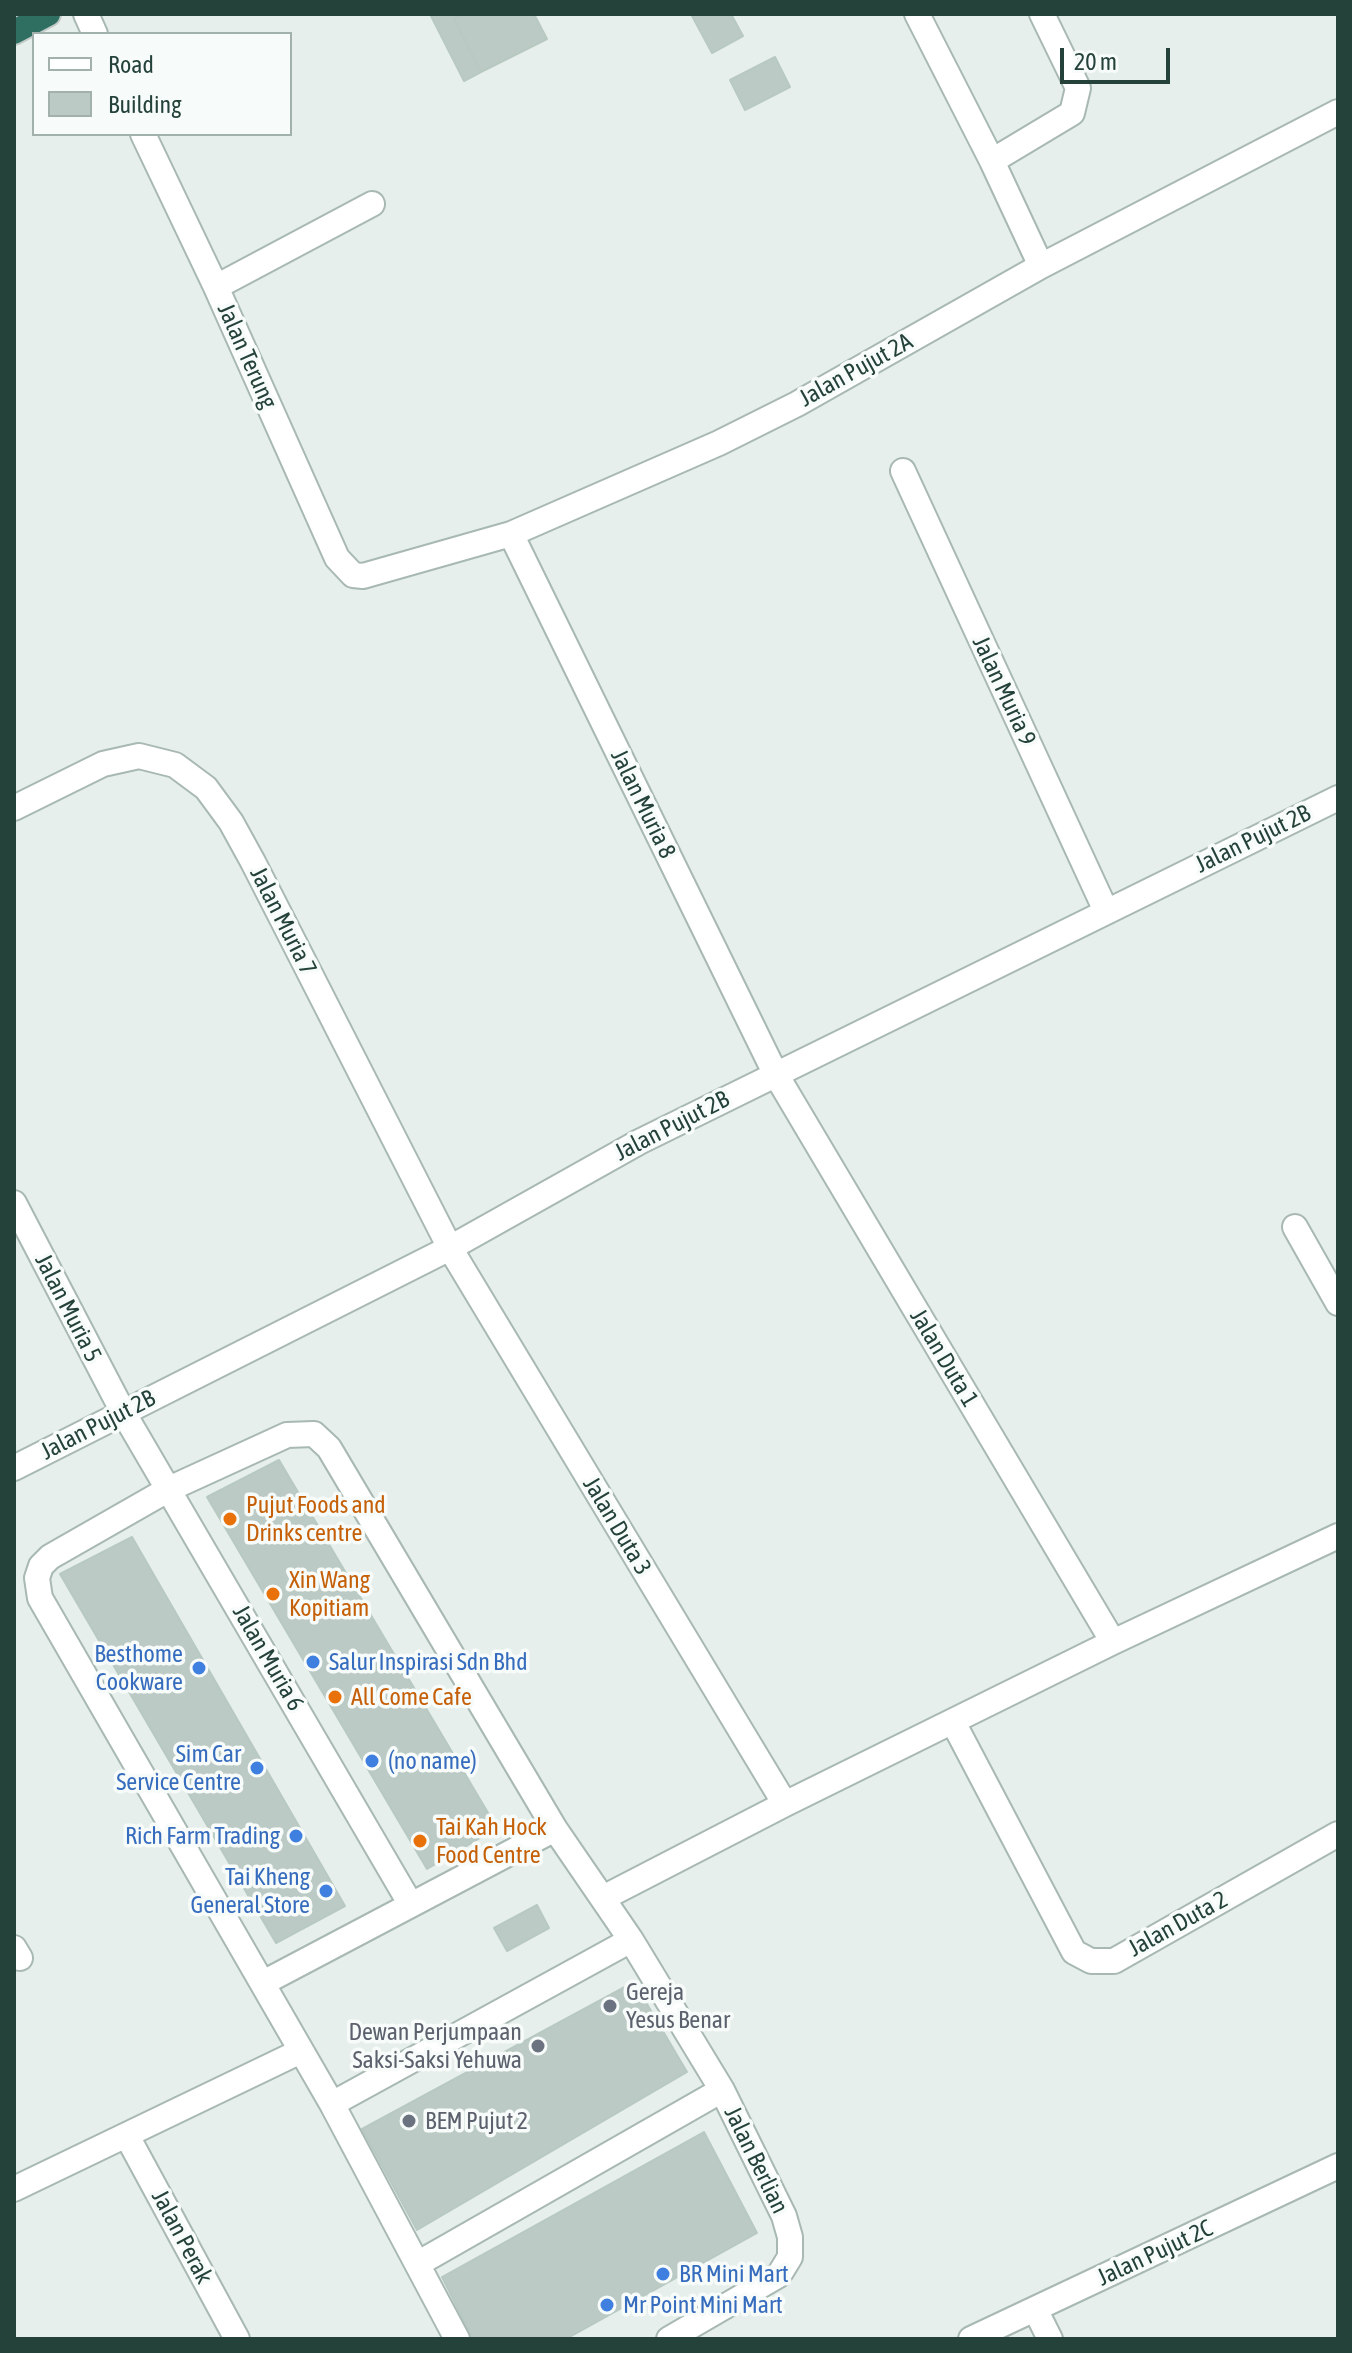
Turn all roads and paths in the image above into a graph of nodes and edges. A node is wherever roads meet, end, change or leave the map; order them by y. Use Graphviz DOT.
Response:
graph roads {
  1 [pos="48,14"];
  2 [pos="917,14"];
  3 [pos="1042,14"];
  4 [pos="14,32"];
  5 [pos="1338,112"];
  6 [pos="144,136"];
  7 [pos="992,161"];
  8 [pos="372,204"];
  9 [pos="1041,266"];
  10 [pos="216,287"];
  11 [pos="903,471"];
  12 [pos="511,534"];
  13 [pos="353,575"];
  14 [pos="1338,798"];
  15 [pos="16,804"];
  16 [pos="1106,911"];
  17 [pos="775,1073"];
  18 [pos="14,1203"];
  19 [pos="1295,1227"];
  20 [pos="450,1248"];
  21 [pos="1338,1303"];
  22 [pos="123,1412"];
  23 [pos="14,1468"];
  24 [pos="169,1489"];
  25 [pos="1338,1536"];
  26 [pos="1113,1642"];
  27 [pos="953,1722"];
  28 [pos="785,1804"];
  29 [pos="555,1829"];
  30 [pos="1338,1834"];
  31 [pos="603,1898"];
  32 [pos="411,1905"];
  33 [pos="631,1940"];
  34 [pos="263,1983"];
  35 [pos="301,2051"];
  36 [pos="722,2090"];
  37 [pos="332,2104"];
  38 [pos="127,2136"];
  39 [pos="1338,2166"];
  40 [pos="14,2189"];
  41 [pos="419,2263"];
  42 [pos="1035,2309"];
  43 [pos="237,2339"];
  44 [pos="457,2339"];
  45 [pos="669,2339"];
  46 [pos="971,2339"];
  47 [pos="1050,2339"];
  1 -- 4 [label="highway"];
  2 -- 7 [label="street"];
  3 -- 7 [label="street"];
  5 -- 9 [label="street, Jalan Pujut 2A"];
  6 -- 10 [label="street, Jalan Terung"];
  7 -- 9 [label="street"];
  8 -- 10 [label="street"];
  9 -- 12 [label="street, Jalan Pujut 2A"];
  10 -- 13 [label="street, Jalan Terung"];
  11 -- 16 [label="street, Jalan Muria 9"];
  12 -- 13 [label="street, Jalan Pujut 2A"];
  12 -- 17 [label="street, Jalan Muria 8"];
  14 -- 16 [label="street, Jalan Pujut 2B"];
  15 -- 20 [label="street, Jalan Muria 7"];
  16 -- 17 [label="street, Jalan Pujut 2B"];
  17 -- 20 [label="street, Jalan Pujut 2B"];
  17 -- 26 [label="street, Jalan Duta 1"];
  18 -- 22 [label="street, Jalan Muria 5"];
  19 -- 21 [label="street"];
  20 -- 22 [label="street, Jalan Pujut 2B"];
  20 -- 28 [label="street, Jalan Duta 3"];
  22 -- 23 [label="street, Jalan Pujut 2B"];
  22 -- 24 [label="street, Jalan Muria 6"];
  24 -- 29 [label="street, Jalan Berlian"];
  24 -- 32 [label="street, Jalan Muria 6"];
  24 -- 34 [label="street"];
  25 -- 26 [label="street"];
  26 -- 27 [label="street"];
  27 -- 28 [label="street"];
  27 -- 30 [label="street, Jalan Duta 2"];
  28 -- 31 [label="street"];
  29 -- 31 [label="street, Jalan Berlian"];
  29 -- 32 [label="street"];
  31 -- 33 [label="street, Jalan Berlian"];
  32 -- 34 [label="street"];
  33 -- 36 [label="street, Jalan Berlian"];
  33 -- 37 [label="street"];
  34 -- 35 [label="street"];
  35 -- 37 [label="street"];
  35 -- 38 [label="street"];
  36 -- 41 [label="street"];
  36 -- 45 [label="street, Jalan Berlian"];
  37 -- 41 [label="street"];
  38 -- 40 [label="street"];
  38 -- 43 [label="street, Jalan Perak"];
  39 -- 42 [label="street, Jalan Pujut 2C"];
  41 -- 44 [label="street"];
  42 -- 46 [label="street, Jalan Pujut 2C"];
  42 -- 47 [label="street"];
}
